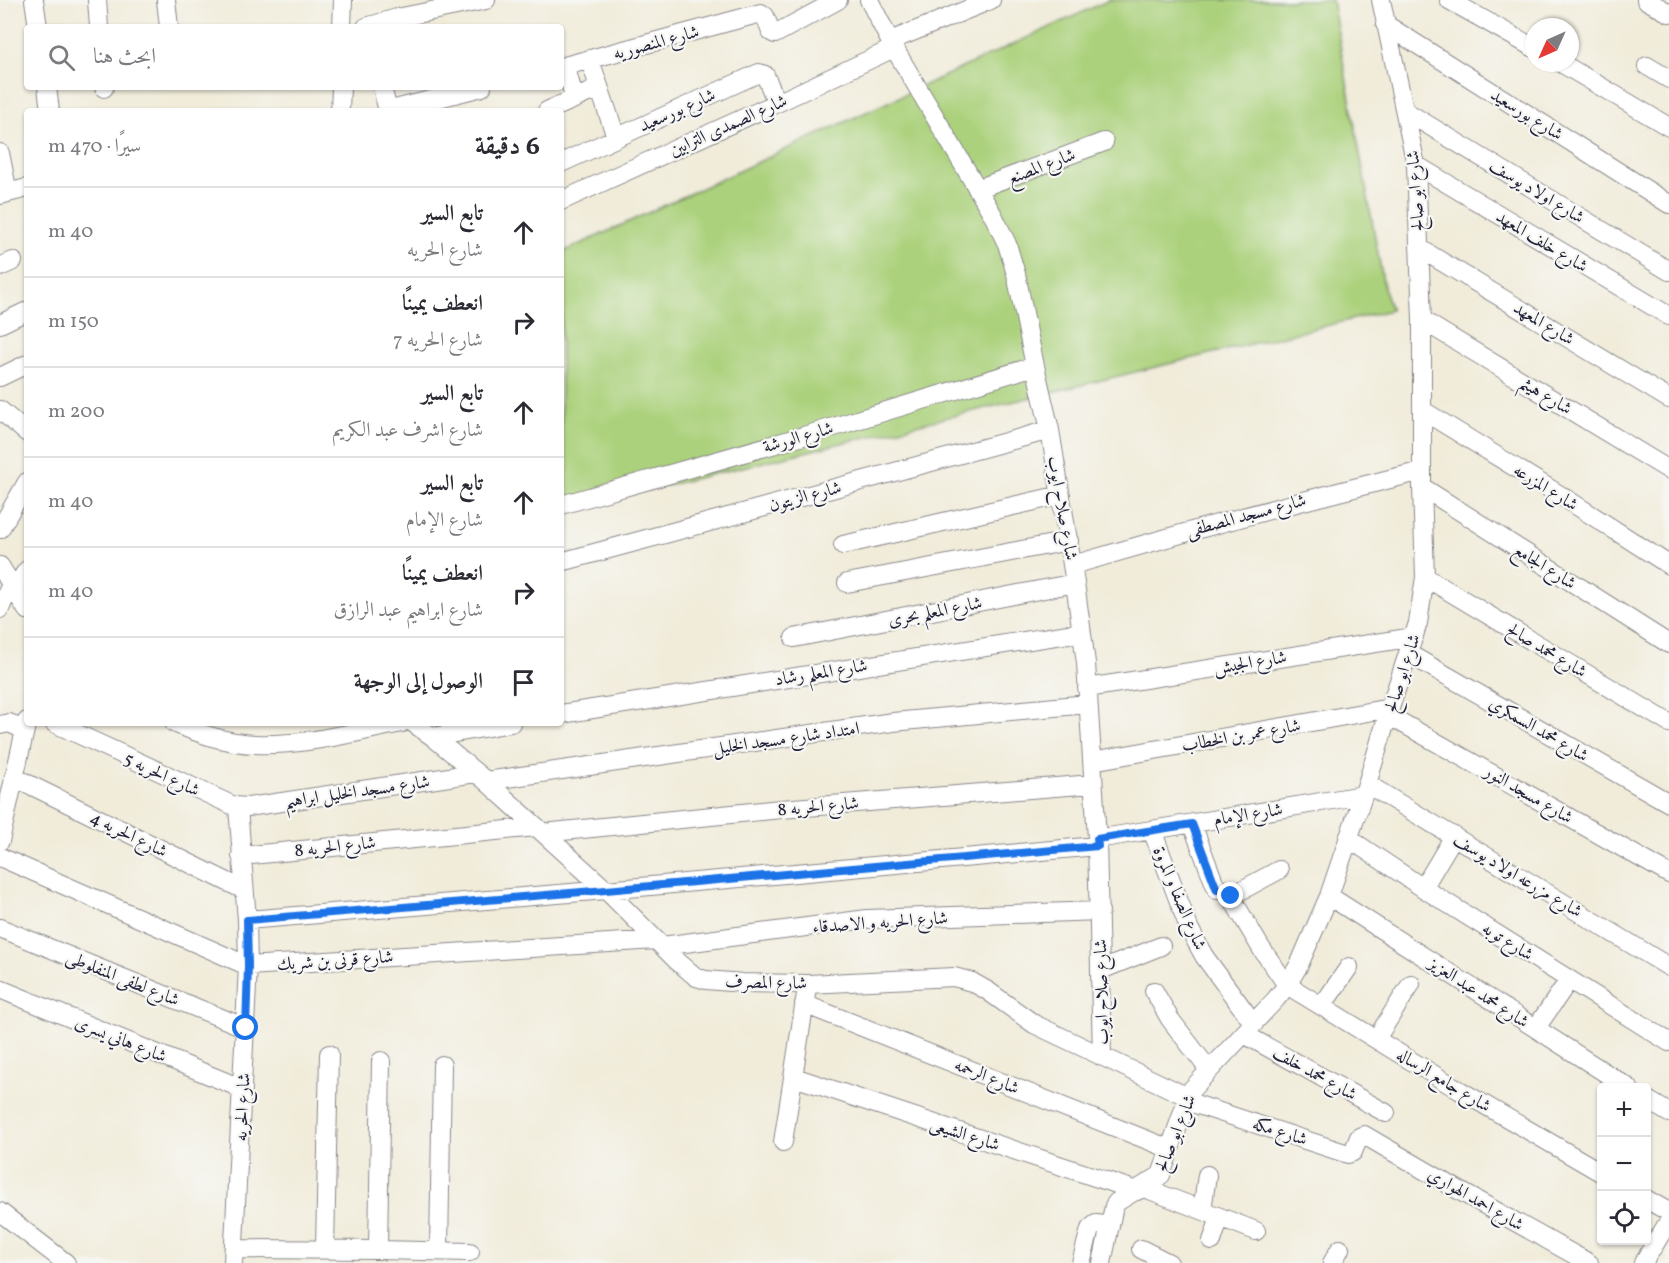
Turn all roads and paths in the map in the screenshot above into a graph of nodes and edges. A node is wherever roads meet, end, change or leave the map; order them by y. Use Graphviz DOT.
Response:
graph roads {
  1 [pos="34,0"];
  2 [pos="97,0"];
  3 [pos="166,0"];
  4 [pos="343,0"];
  5 [pos="486,0"];
  6 [pos="838,0"];
  7 [pos="991,0"];
  8 [pos="1381,0"];
  9 [pos="1449,0"];
  10 [pos="1646,0"];
  11 [pos="871,1"];
  12 [pos="1669,13"];
  13 [pos="38,24"];
  14 [pos="99,24"];
  15 [pos="169,24"];
  16 [pos="337,24"];
  17 [pos="377,24"];
  18 [pos="1385,24"];
  19 [pos="1525,43"];
  20 [pos="892,45"];
  21 [pos="590,60"];
  22 [pos="564,66"];
  23 [pos="1647,66"];
  24 [pos="564,69"];
  25 [pos="1576,72"];
  26 [pos="1669,79"];
  27 [pos="599,88"];
  28 [pos="47,90"];
  29 [pos="341,90"];
  30 [pos="383,90"];
  31 [pos="470,90"];
  32 [pos="575,99"];
  33 [pos="777,103"];
  34 [pos="50,108"];
  35 [pos="340,108"];
  36 [pos="386,108"];
  37 [pos="399,108"];
  38 [pos="554,108"];
  39 [pos="1405,111"];
  40 [pos="1669,127"];
  41 [pos="616,137"];
  42 [pos="1104,142"];
  43 [pos="0,153"];
  44 [pos="564,162"];
  45 [pos="1416,165"];
  46 [pos="24,189"];
  47 [pos="977,189"];
  48 [pos="4,194"];
  49 [pos="564,200"];
  50 [pos="1669,204"];
  51 [pos="1419,248"];
  52 [pos="1669,271"];
  53 [pos="24,312"];
  54 [pos="1669,316"];
  55 [pos="1422,320"];
  56 [pos="0,324"];
  57 [pos="24,365"];
  58 [pos="1035,366"];
  59 [pos="0,376"];
  60 [pos="1669,399"];
  61 [pos="1422,410"];
  62 [pos="1050,430"];
  63 [pos="1669,470"];
  64 [pos="1422,479"];
  65 [pos="24,488"];
  66 [pos="1061,495"];
  67 [pos="564,504"];
  68 [pos="0,529"];
  69 [pos="1069,541"];
  70 [pos="843,546"];
  71 [pos="564,561"];
  72 [pos="1669,565"];
  73 [pos="0,568"];
  74 [pos="24,573"];
  75 [pos="1074,574"];
  76 [pos="1425,577"];
  77 [pos="847,583"];
  78 [pos="12,586"];
  79 [pos="24,605"];
  80 [pos="0,609"];
  81 [pos="1081,632"];
  82 [pos="794,638"];
  83 [pos="1669,644"];
  84 [pos="1411,646"];
  85 [pos="1088,696"];
  86 [pos="1389,711"];
  87 [pos="564,714"];
  88 [pos="1669,723"];
  89 [pos="0,725"];
  90 [pos="24,726"];
  91 [pos="26,726"];
  92 [pos="60,726"];
  93 [pos="187,726"];
  94 [pos="386,726"];
  95 [pos="417,726"];
  96 [pos="494,726"];
  97 [pos="433,737"];
  98 [pos="1092,761"];
  99 [pos="14,777"];
  100 [pos="481,777"];
  101 [pos="1093,784"];
  102 [pos="1365,789"];
  103 [pos="1669,803"];
  104 [pos="238,807"];
  105 [pos="1192,824"];
  106 [pos="540,830"];
  107 [pos="1152,830"];
  108 [pos="1454,836"];
  109 [pos="1348,838"];
  110 [pos="0,841"];
  111 [pos="1097,842"];
  112 [pos="241,855"];
  113 [pos="0,857"];
  114 [pos="1280,870"];
  115 [pos="1669,874"];
  116 [pos="1423,888"];
  117 [pos="244,890"];
  118 [pos="606,890"];
  119 [pos="1231,896"];
  120 [pos="1329,896"];
  121 [pos="1100,911"];
  122 [pos="247,920"];
  123 [pos="0,928"];
  124 [pos="659,943"];
  125 [pos="1161,946"];
  126 [pos="248,966"];
  127 [pos="1349,967"];
  128 [pos="1669,968"];
  129 [pos="1101,970"];
  130 [pos="1569,980"];
  131 [pos="808,984"];
  132 [pos="1411,984"];
  133 [pos="1287,985"];
  134 [pos="0,989"];
  135 [pos="1154,991"];
  136 [pos="804,1004"];
  137 [pos="1322,1006"];
  138 [pos="246,1028"];
  139 [pos="1536,1028"];
  140 [pos="1249,1029"];
  141 [pos="1376,1039"];
  142 [pos="1669,1042"];
  143 [pos="329,1054"];
  144 [pos="1102,1057"];
  145 [pos="381,1061"];
  146 [pos="442,1065"];
  147 [pos="1209,1070"];
  148 [pos="794,1077"];
  149 [pos="1621,1083"];
  150 [pos="243,1089"];
  151 [pos="1187,1099"];
  152 [pos="1651,1102"];
  153 [pos="1386,1113"];
  154 [pos="1669,1113"];
  155 [pos="1364,1135"];
  156 [pos="783,1142"];
  157 [pos="1170,1149"];
  158 [pos="1597,1170"];
  159 [pos="1207,1174"];
  160 [pos="1140,1189"];
  161 [pos="1651,1201"];
  162 [pos="1202,1210"];
  163 [pos="0,1212"];
  164 [pos="1669,1212"];
  165 [pos="1220,1217"];
  166 [pos="1669,1221"];
  167 [pos="1110,1226"];
  168 [pos="1256,1231"];
  169 [pos="1212,1241"];
  170 [pos="325,1249"];
  171 [pos="378,1250"];
  172 [pos="1141,1250"];
  173 [pos="439,1251"];
  174 [pos="470,1252"];
  175 [pos="234,1256"];
  176 [pos="66,1263"];
  177 [pos="1081,1263"];
  178 [pos="1102,1263"];
  179 [pos="1169,1263"];
  180 [pos="1589,1263"];
  181 [pos="1643,1263"];
  1 -- 13 [label="street"];
  2 -- 14 [label="street"];
  3 -- 15 [label="street"];
  4 -- 16 [label="street"];
  5 -- 17 [label="street"];
  6 -- 21 [label="street, شارع المنصوريه"];
  7 -- 20 [label="street, شارع الصمدى الترابين"];
  8 -- 18 [label="street, شارع ابو صالح"];
  9 -- 19 [label="street"];
  10 -- 12 [label="street"];
  11 -- 20 [label="street, شارع صلاح ايوب"];
  18 -- 39 [label="street, شارع ابو صالح"];
  18 -- 50 [label="street, شارع بورسعيد"];
  20 -- 33 [label="street, شارع الصمدى الترابين"];
  20 -- 47 [label="street, شارع صلاح ايوب"];
  21 -- 22 [label="street, شارع المنصوريه"];
  21 -- 27 [label="street"];
  23 -- 26 [label="street"];
  24 -- 32 [label="street"];
  25 -- 40 [label="street"];
  27 -- 32 [label="street"];
  27 -- 41 [label="street"];
  28 -- 34 [label="street"];
  29 -- 35 [label="street"];
  30 -- 36 [label="street"];
  31 -- 37 [label="street"];
  32 -- 38 [label="street"];
  33 -- 41 [label="street, شارع بورسعيد"];
  33 -- 49 [label="street, شارع الصمدى الترابين"];
  39 -- 45 [label="street, شارع ابو صالح"];
  39 -- 52 [label="street, شارع اولاد يوسف"];
  41 -- 44 [label="street, شارع بورسعيد"];
  42 -- 47 [label="street, شارع المصنع"];
  43 -- 48 [label="street"];
  45 -- 51 [label="street, شارع ابو صالح"];
  45 -- 54 [label="street, شارع خلف المعهد"];
  46 -- 48 [label="street"];
  47 -- 58 [label="street, شارع صلاح ايوب"];
  51 -- 55 [label="street, شارع ابو صالح"];
  51 -- 60 [label="street, شارع المعهد"];
  53 -- 56 [label="street"];
  55 -- 61 [label="street, شارع ابو صالح"];
  55 -- 63 [label="street, شارع هيثم"];
  57 -- 59 [label="street"];
  58 -- 62 [label="street, شارع صلاح ايوب"];
  58 -- 67 [label="street, شارع الورشة"];
  61 -- 64 [label="street, شارع ابو صالح"];
  61 -- 72 [label="street, شارع المزرعه"];
  62 -- 66 [label="street, شارع صلاح ايوب"];
  62 -- 71 [label="street, شارع الزيتون"];
  64 -- 75 [label="street, شارع مسجد المصطفى"];
  64 -- 76 [label="street, شارع ابو صالح"];
  64 -- 83 [label="street, شارع الجامع"];
  65 -- 68 [label="street"];
  66 -- 69 [label="street, شارع صلاح ايوب"];
  66 -- 70 [label="street"];
  69 -- 75 [label="street, شارع صلاح ايوب"];
  69 -- 77 [label="street"];
  73 -- 78 [label="street"];
  74 -- 78 [label="street"];
  75 -- 81 [label="street, شارع صلاح ايوب"];
  75 -- 82 [label="street, شارع المعلم بحرى"];
  76 -- 84 [label="street, شارع ابو صالح"];
  76 -- 88 [label="street, شارع محمد صالح"];
  78 -- 79 [label="street"];
  78 -- 80 [label="street"];
  81 -- 85 [label="street, شارع صلاح ايوب"];
  81 -- 87 [label="street, شارع المعلم رشاد"];
  84 -- 85 [label="street, شارع الجيش"];
  84 -- 86 [label="street, شارع ابو صالح"];
  84 -- 103 [label="street, شارع محمد السمكري"];
  85 -- 98 [label="street, شارع صلاح ايوب"];
  85 -- 100 [label="street, امتداد شارع مسجد الخليل"];
  86 -- 98 [label="street, شارع عمر بن الخطاب"];
  86 -- 102 [label="street, شارع ابو صالح"];
  86 -- 115 [label="street, شارع مسجد النور"];
  89 -- 90 [label="street"];
  91 -- 99 [label="street"];
  92 -- 104 [label="street, شارع الحريه 5"];
  93 -- 94 [label="street"];
  95 -- 97 [label="street, شارع المصرف"];
  96 -- 97 [label="street"];
  97 -- 100 [label="street, شارع المصرف"];
  98 -- 101 [label="street, شارع صلاح ايوب"];
  99 -- 110 [label="street"];
  99 -- 117 [label="street, شارع الحريه 4"];
  100 -- 104 [label="street, شارع مسجد الخليل ابراهيم"];
  100 -- 106 [label="street, شارع المصرف"];
  101 -- 106 [label="street, شارع الحريه 8"];
  101 -- 111 [label="street, شارع صلاح ايوب"];
  102 -- 105 [label="street, شارع الإمام"];
  102 -- 108 [label="street, شارع مزرعه اولاد يوسف"];
  102 -- 109 [label="street, شارع ابو صالح"];
  104 -- 112 [label="street, شارع الحريه"];
  105 -- 107 [label="street, شارع الإمام"];
  105 -- 119 [label="street"];
  106 -- 112 [label="street, شارع الحريه 8"];
  106 -- 118 [label="street, شارع المصرف"];
  107 -- 111 [label="street, شارع الإمام"];
  107 -- 140 [label="street, شارع الصفا و المروة"];
  108 -- 116 [label="street"];
  108 -- 128 [label="street, شارع مزرعه اولاد يوسف"];
  109 -- 116 [label="street, شارع توبه"];
  109 -- 120 [label="street, شارع ابو صالح"];
  111 -- 118 [label="street, شارع الإمام"];
  111 -- 121 [label="street, شارع صلاح ايوب"];
  112 -- 117 [label="street, شارع الحريه"];
  113 -- 126 [label="street, شارع قرنى بن شريك"];
  114 -- 119 [label="street"];
  116 -- 130 [label="street, شارع توبه"];
  117 -- 122 [label="street, شارع الحريه"];
  118 -- 122 [label="street, شارع الإمام"];
  118 -- 124 [label="street, شارع المصرف"];
  119 -- 133 [label="street"];
  120 -- 133 [label="street, شارع ابو صالح"];
  120 -- 139 [label="street, شارع محمد عبد العزيز"];
  121 -- 124 [label="street, شارع الحريه و الاصدقاء"];
  121 -- 129 [label="street, شارع صلاح ايوب"];
  122 -- 126 [label="street, شارع الحريه"];
  123 -- 138 [label="street, شارع لطفى المنفلوطى"];
  124 -- 126 [label="street, شارع قرنى بن شريك"];
  124 -- 131 [label="street, شارع المصرف"];
  125 -- 129 [label="street"];
  126 -- 138 [label="street, شارع الحريه"];
  127 -- 137 [label="street"];
  129 -- 144 [label="street, شارع صلاح ايوب"];
  130 -- 139 [label="street"];
  130 -- 142 [label="street, شارع توبه"];
  131 -- 136 [label="street"];
  131 -- 144 [label="street, شارع المصرف"];
  132 -- 141 [label="street"];
  133 -- 137 [label="street, شارع جامع الرساله"];
  133 -- 140 [label="street, شارع ابو صالح"];
  134 -- 150 [label="street, شارع هاني يسرى"];
  135 -- 147 [label="street"];
  136 -- 148 [label="street"];
  136 -- 157 [label="street, شارع الرحمه"];
  137 -- 141 [label="street, شارع جامع الرساله"];
  138 -- 150 [label="street, شارع الحريه"];
  139 -- 149 [label="street, شارع محمد عبد العزيز"];
  140 -- 147 [label="street, شارع ابو صالح"];
  140 -- 153 [label="street, شارع محمد خلف"];
  141 -- 158 [label="street, شارع جامع الرساله"];
  143 -- 170 [label="street"];
  144 -- 151 [label="street, شارع المصرف"];
  145 -- 171 [label="street"];
  146 -- 173 [label="street"];
  147 -- 151 [label="street, شارع ابو صالح"];
  148 -- 156 [label="street"];
  148 -- 160 [label="street, شارع الشيعى"];
  150 -- 175 [label="street, شارع الحريه"];
  151 -- 155 [label="street, شارع مكه"];
  151 -- 157 [label="street, شارع ابو صالح"];
  152 -- 154 [label="street"];
  155 -- 180 [label="street, شارع احمد الهواري"];
  157 -- 160 [label="street, شارع ابو صالح"];
  159 -- 162 [label="street"];
  160 -- 162 [label="street, شارع الشيعى"];
  160 -- 167 [label="street, شارع ابو صالح"];
  161 -- 164 [label="street"];
  162 -- 165 [label="street, شارع الشيعى"];
  163 -- 176 [label="street"];
  165 -- 168 [label="street, شارع الشيعى"];
  165 -- 169 [label="street"];
  166 -- 181 [label="street"];
  167 -- 177 [label="street"];
  167 -- 178 [label="street, شارع ابو صالح"];
  170 -- 171 [label="street"];
  170 -- 175 [label="street"];
  171 -- 173 [label="street"];
  172 -- 179 [label="street"];
  173 -- 174 [label="street"];
}
